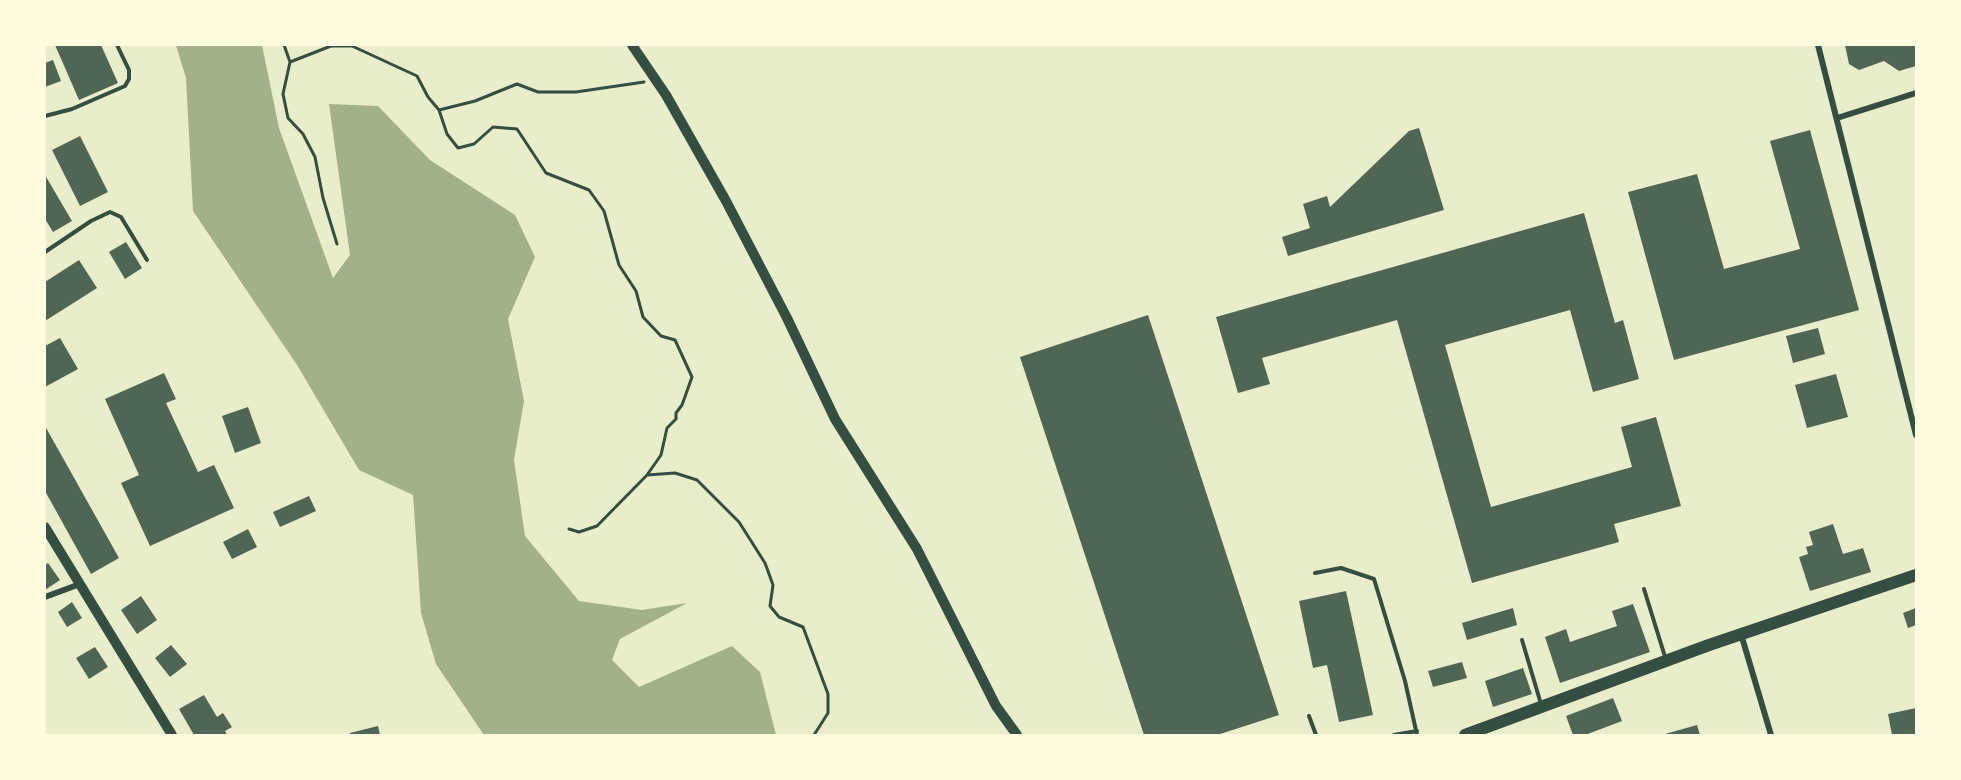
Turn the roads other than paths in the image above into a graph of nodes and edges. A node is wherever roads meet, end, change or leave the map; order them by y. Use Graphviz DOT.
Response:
graph roads {
  1 [pos="117,45"];
  2 [pos="632,45"];
  3 [pos="1818,45"];
  4 [pos="1916,93"];
  5 [pos="45,116"];
  6 [pos="1837,118"];
  7 [pos="45,252"];
  8 [pos="147,260"];
  9 [pos="1916,435"];
  10 [pos="45,527"];
  11 [pos="1315,573"];
  12 [pos="1916,575"];
  13 [pos="80,584"];
  14 [pos="1644,589"];
  15 [pos="45,597"];
  16 [pos="1741,634"];
  17 [pos="1522,640"];
  18 [pos="1666,661"];
  19 [pos="1542,708"];
  20 [pos="1309,716"];
  21 [pos="1417,733"];
  22 [pos="172,735"];
  23 [pos="1017,735"];
  24 [pos="1316,735"];
  25 [pos="1394,735"];
  26 [pos="1465,735"];
  27 [pos="1771,735"];
  1 -- 5 [label="lane"];
  2 -- 23 [label="street"];
  3 -- 6 [label="street"];
  4 -- 6 [label="street"];
  6 -- 9 [label="street"];
  7 -- 8 [label="lane"];
  10 -- 13 [label="street"];
  11 -- 21 [label="lane"];
  12 -- 16 [label="main road"];
  13 -- 15 [label="street"];
  13 -- 22 [label="street"];
  14 -- 18 [label="lane"];
  16 -- 18 [label="main road"];
  16 -- 27 [label="street"];
  17 -- 19 [label="lane"];
  18 -- 19 [label="main road"];
  19 -- 26 [label="main road"];
  20 -- 24 [label="lane"];
  21 -- 25 [label="lane"];
}
